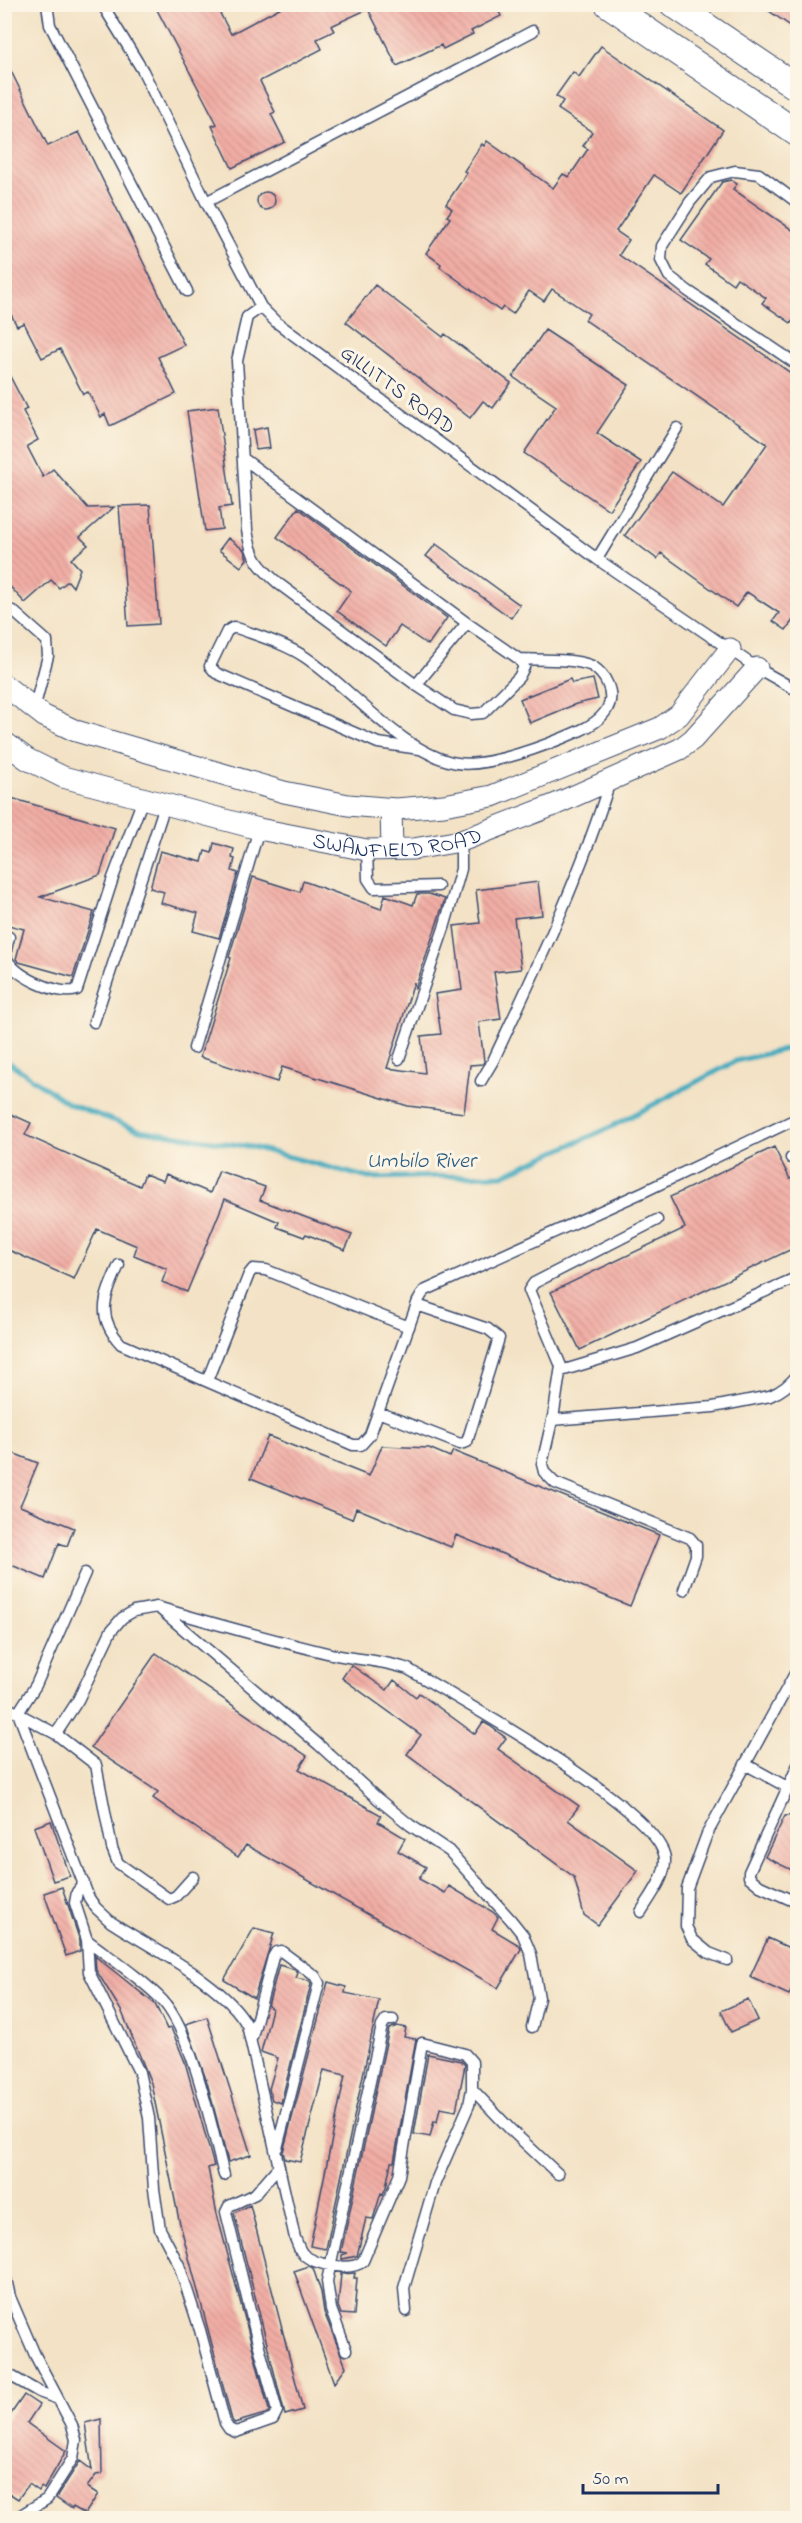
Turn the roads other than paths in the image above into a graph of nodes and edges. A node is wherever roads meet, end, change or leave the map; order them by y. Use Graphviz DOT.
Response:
graph roads {
  1 [pos="47,4"];
  2 [pos="102,4"];
  3 [pos="608,4"];
  4 [pos="673,4"];
  5 [pos="699,22"];
  6 [pos="533,31"];
  7 [pos="678,53"];
  8 [pos="798,88"];
  9 [pos="798,134"];
  10 [pos="206,202"];
  11 [pos="798,203"];
  12 [pos="187,291"];
  13 [pos="261,307"];
  14 [pos="798,365"];
  15 [pos="677,428"];
  16 [pos="244,459"];
  17 [pos="597,559"];
  18 [pos="13,611"];
  19 [pos="466,623"];
  20 [pos="730,649"];
  21 [pos="519,659"];
  22 [pos="757,668"];
  23 [pos="4,685"];
  24 [pos="416,685"];
  25 [pos="798,691"];
  26 [pos="34,709"];
  27 [pos="4,742"];
  28 [pos="420,748"];
  29 [pos="541,776"];
  30 [pos="610,781"];
  31 [pos="143,799"];
  32 [pos="165,805"];
  33 [pos="554,806"];
  34 [pos="391,809"];
  35 [pos="259,829"];
  36 [pos="461,841"];
  37 [pos="367,849"];
  38 [pos="392,849"];
  39 [pos="438,886"];
  40 [pos="9,937"];
  41 [pos="94,1022"];
  42 [pos="194,1048"];
  43 [pos="399,1059"];
  44 [pos="481,1081"];
  45 [pos="798,1118"];
  46 [pos="657,1220"];
  47 [pos="119,1265"];
  48 [pos="798,1277"];
  49 [pos="417,1305"];
  50 [pos="408,1327"];
  51 [pos="561,1371"];
  52 [pos="798,1374"];
  53 [pos="207,1381"];
  54 [pos="378,1412"];
  55 [pos="552,1420"];
  56 [pos="86,1573"];
  57 [pos="684,1590"];
  58 [pos="157,1607"];
  59 [pos="798,1668"];
  60 [pos="4,1706"];
  61 [pos="18,1713"];
  62 [pos="56,1734"];
  63 [pos="745,1764"];
  64 [pos="798,1765"];
  65 [pos="792,1791"];
  66 [pos="193,1876"];
  67 [pos="84,1883"];
  68 [pos="798,1903"];
  69 [pos="641,1912"];
  70 [pos="87,1940"];
  71 [pos="727,1959"];
  72 [pos="393,2020"];
  73 [pos="532,2027"];
  74 [pos="251,2040"];
  75 [pos="472,2089"];
  76 [pos="276,2152"];
  77 [pos="279,2166"];
  78 [pos="558,2174"];
  79 [pos="224,2175"];
  80 [pos="331,2264"];
  81 [pos="4,2270"];
  82 [pos="406,2311"];
  83 [pos="346,2350"];
  84 [pos="4,2372"];
  85 [pos="58,2399"];
  86 [pos="16,2518"];
  1 -- 12 [label="lane"];
  2 -- 10 [label="lane, GILLITTS ROAD"];
  3 -- 7 [label="street"];
  4 -- 5 [label="street"];
  5 -- 7 [label="street"];
  5 -- 8 [label="street"];
  6 -- 10 [label="lane"];
  7 -- 9 [label="street"];
  10 -- 13 [label="lane, GILLITTS ROAD"];
  11 -- 14 [label="lane"];
  13 -- 16 [label="lane"];
  13 -- 17 [label="lane, GILLITTS ROAD"];
  15 -- 17 [label="lane"];
  16 -- 19 [label="lane"];
  16 -- 24 [label="lane"];
  17 -- 20 [label="lane, GILLITTS ROAD"];
  18 -- 26 [label="lane"];
  19 -- 21 [label="lane"];
  19 -- 24 [label="lane"];
  20 -- 22 [label="lane, GILLITTS ROAD"];
  20 -- 29 [label="street, SWANFIELD ROAD"];
  21 -- 24 [label="lane"];
  21 -- 28 [label="lane"];
  22 -- 25 [label="lane, GILLITTS ROAD"];
  22 -- 30 [label="street, SWANFIELD ROAD"];
  23 -- 26 [label="street, SWANFIELD ROAD"];
  26 -- 34 [label="street, SWANFIELD ROAD"];
  27 -- 31 [label="street, SWANFIELD ROAD"];
  28 -- 28 [label="lane"];
  29 -- 33 [label="street"];
  29 -- 34 [label="street, SWANFIELD ROAD"];
  30 -- 33 [label="street, SWANFIELD ROAD"];
  30 -- 44 [label="lane"];
  31 -- 32 [label="street, SWANFIELD ROAD"];
  31 -- 40 [label="lane"];
  32 -- 35 [label="street, SWANFIELD ROAD"];
  32 -- 41 [label="lane"];
  33 -- 36 [label="street, SWANFIELD ROAD"];
  34 -- 38 [label="street"];
  35 -- 37 [label="street, SWANFIELD ROAD"];
  35 -- 42 [label="lane"];
  36 -- 38 [label="street, SWANFIELD ROAD"];
  36 -- 43 [label="lane"];
  37 -- 38 [label="street, SWANFIELD ROAD"];
  37 -- 39 [label="lane"];
  45 -- 49 [label="lane"];
  46 -- 51 [label="lane"];
  47 -- 53 [label="lane"];
  48 -- 51 [label="lane"];
  49 -- 50 [label="lane"];
  49 -- 54 [label="lane"];
  50 -- 53 [label="lane"];
  50 -- 54 [label="lane"];
  51 -- 55 [label="lane"];
  52 -- 55 [label="lane"];
  53 -- 54 [label="lane"];
  55 -- 57 [label="lane"];
  56 -- 61 [label="lane"];
  58 -- 62 [label="lane"];
  58 -- 69 [label="lane"];
  58 -- 73 [label="lane"];
  59 -- 63 [label="lane"];
  60 -- 61 [label="lane"];
  61 -- 62 [label="lane"];
  61 -- 67 [label="lane"];
  62 -- 66 [label="lane"];
  63 -- 65 [label="lane"];
  63 -- 71 [label="lane"];
  64 -- 65 [label="lane"];
  65 -- 68 [label="lane"];
  67 -- 70 [label="lane"];
  67 -- 74 [label="lane"];
  70 -- 77 [label="lane"];
  70 -- 79 [label="lane"];
  72 -- 80 [label="lane"];
  74 -- 76 [label="lane"];
  74 -- 76 [label="lane"];
  75 -- 78 [label="lane"];
  75 -- 80 [label="lane"];
  75 -- 82 [label="lane"];
  76 -- 77 [label="lane"];
  77 -- 80 [label="lane"];
  80 -- 83 [label="lane"];
  81 -- 85 [label="lane"];
  84 -- 85 [label="lane"];
  85 -- 86 [label="lane"];
}
